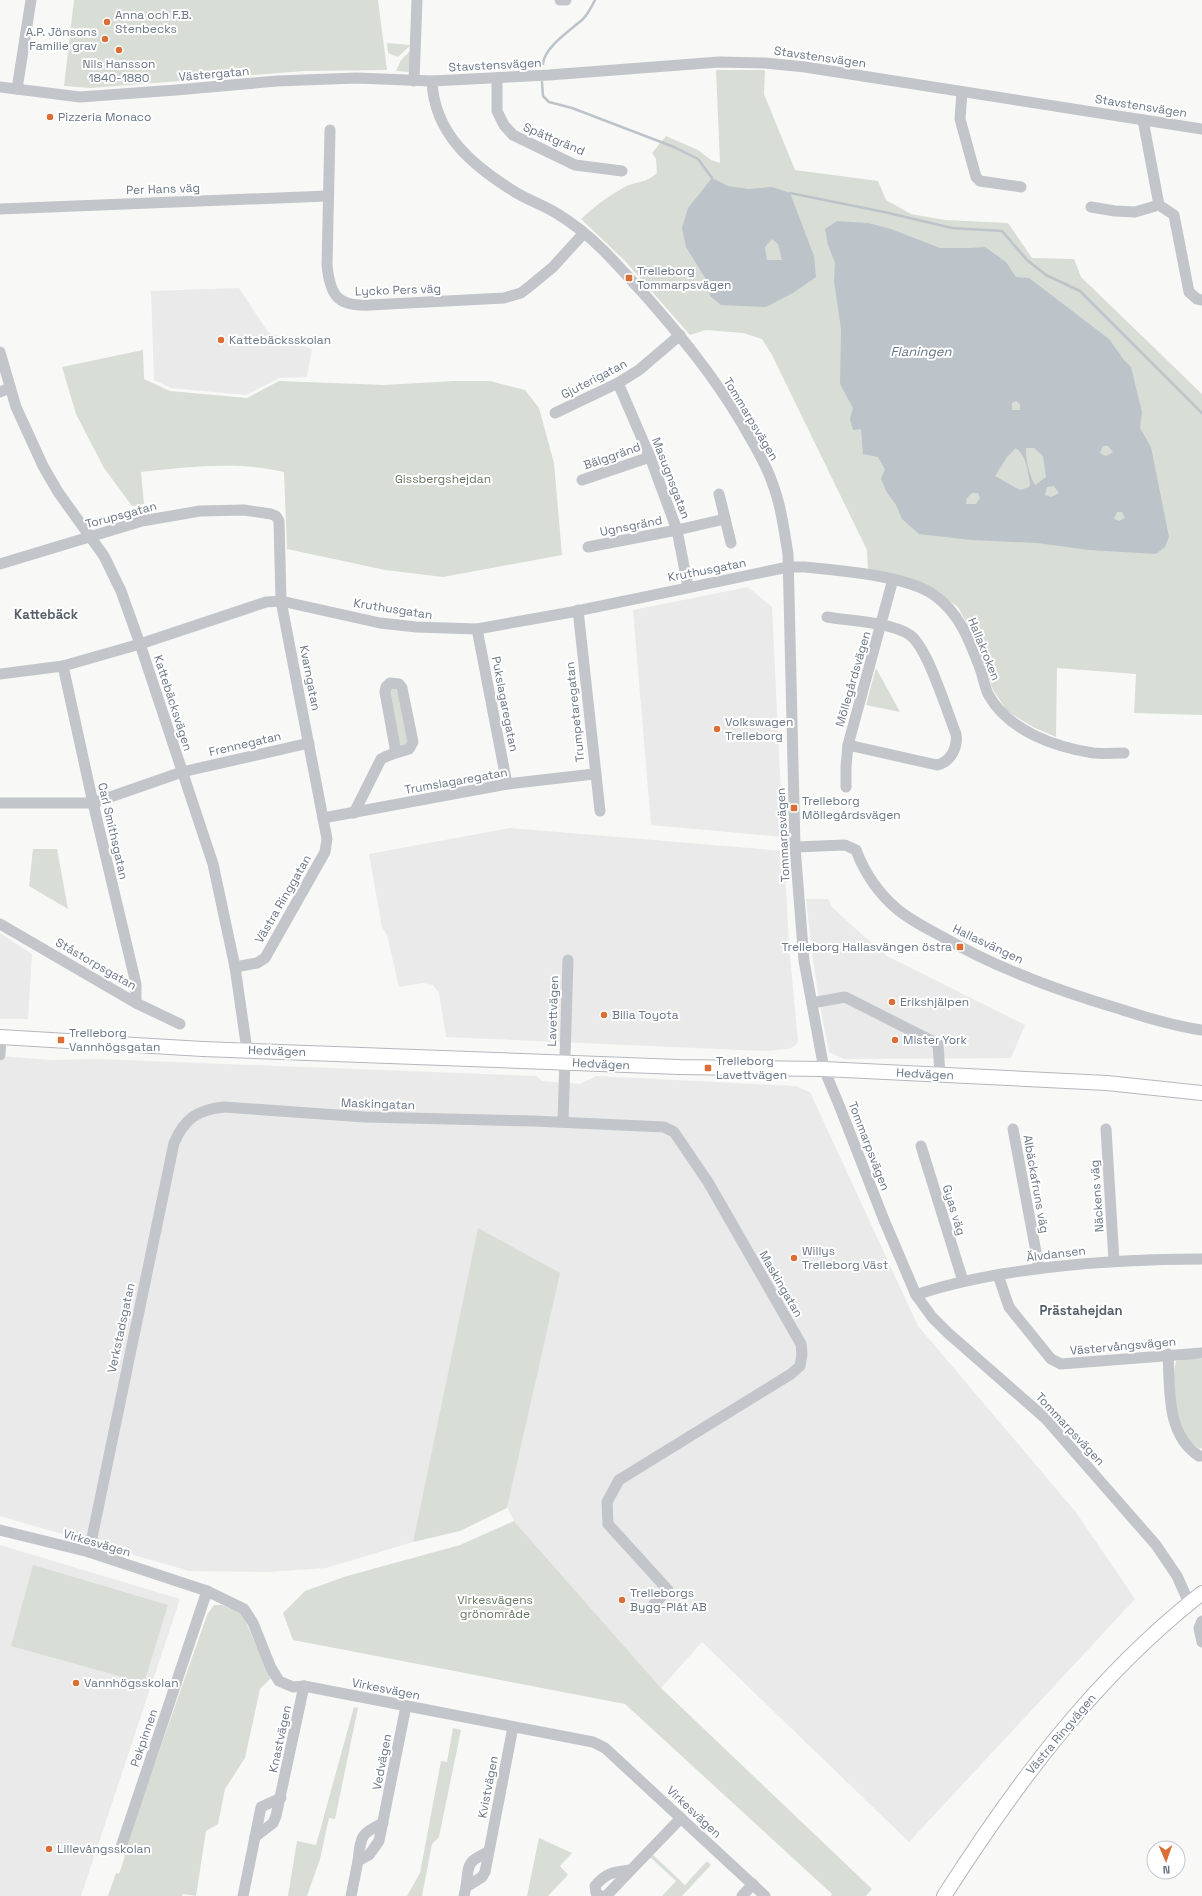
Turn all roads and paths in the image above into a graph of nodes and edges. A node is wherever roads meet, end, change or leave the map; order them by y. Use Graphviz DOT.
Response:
graph roads {
  1 [pos="31,0"];
  2 [pos="417,0"];
  3 [pos="497,78"];
  4 [pos="414,81"];
  5 [pos="432,81"];
  6 [pos="0,87"];
  7 [pos="18,89"];
  8 [pos="962,92"];
  9 [pos="1143,120"];
  10 [pos="1202,129"];
  11 [pos="330,130"];
  12 [pos="622,171"];
  13 [pos="1021,187"];
  14 [pos="328,196"];
  15 [pos="1160,205"];
  16 [pos="1091,207"];
  17 [pos="0,209"];
  18 [pos="584,234"];
  19 [pos="1202,300"];
  20 [pos="680,335"];
  21 [pos="0,352"];
  22 [pos="618,383"];
  23 [pos="5,390"];
  24 [pos="555,413"];
  25 [pos="650,456"];
  26 [pos="582,480"];
  27 [pos="719,494"];
  28 [pos="276,516"];
  29 [pos="725,519"];
  30 [pos="677,530"];
  31 [pos="91,537"];
  32 [pos="731,543"];
  33 [pos="588,547"];
  34 [pos="0,564"];
  35 [pos="788,567"];
  36 [pos="893,579"];
  37 [pos="688,587"];
  38 [pos="281,601"];
  39 [pos="578,610"];
  40 [pos="827,617"];
  41 [pos="882,626"];
  42 [pos="477,629"];
  43 [pos="140,644"];
  44 [pos="63,666"];
  45 [pos="0,674"];
  46 [pos="309,743"];
  47 [pos="848,745"];
  48 [pos="396,753"];
  49 [pos="1124,753"];
  50 [pos="182,772"];
  51 [pos="594,774"];
  52 [pos="507,784"];
  53 [pos="846,787"];
  54 [pos="0,803"];
  55 [pos="93,803"];
  56 [pos="600,811"];
  57 [pos="354,813"];
  58 [pos="323,818"];
  59 [pos="327,845"];
  60 [pos="795,847"];
  61 [pos="0,924"];
  62 [pos="568,960"];
  63 [pos="234,967"];
  64 [pos="136,1002"];
  65 [pos="812,1003"];
  66 [pos="180,1024"];
  67 [pos="1202,1030"];
  68 [pos="0,1037"];
  69 [pos="248,1050"];
  70 [pos="0,1055"];
  71 [pos="564,1062"];
  72 [pos="824,1069"];
  73 [pos="940,1075"];
  74 [pos="1202,1093"];
  75 [pos="194,1115"];
  76 [pos="563,1122"];
  77 [pos="1013,1129"];
  78 [pos="1106,1129"];
  79 [pos="921,1146"];
  80 [pos="1202,1259"];
  81 [pos="1114,1261"];
  82 [pos="1039,1268"];
  83 [pos="998,1275"];
  84 [pos="963,1282"];
  85 [pos="916,1295"];
  86 [pos="1202,1352"];
  87 [pos="1168,1354"];
  88 [pos="1202,1456"];
  89 [pos="0,1530"];
  90 [pos="89,1552"];
  91 [pos="208,1591"];
  92 [pos="1202,1593"];
  93 [pos="1189,1603"];
  94 [pos="654,1604"];
  95 [pos="1202,1621"];
  96 [pos="1202,1642"];
  97 [pos="304,1686"];
  98 [pos="406,1706"];
  99 [pos="513,1727"];
  100 [pos="281,1798"];
  101 [pos="681,1818"];
  102 [pos="383,1823"];
  103 [pos="254,1837"];
  104 [pos="121,1847"];
  105 [pos="488,1852"];
  106 [pos="358,1861"];
  107 [pos="630,1870"];
  108 [pos="753,1884"];
  109 [pos="465,1892"];
  110 [pos="243,1896"];
  111 [pos="351,1896"];
  112 [pos="601,1896"];
  113 [pos="606,1896"];
  114 [pos="742,1896"];
  115 [pos="765,1896"];
  116 [pos="944,1896"];
  1 -- 7 [label="street"];
  2 -- 4 [label="street"];
  3 -- 5 [label="street, Stavstensvägen"];
  3 -- 8 [label="street, Stavstensvägen"];
  3 -- 12 [label="street, Spättgränd"];
  4 -- 5 [label="street, Västergatan"];
  4 -- 7 [label="street, Västergatan"];
  5 -- 18 [label="street, Tommarpsvägen"];
  6 -- 7 [label="street, Västergatan"];
  8 -- 9 [label="street, Stavstensvägen"];
  8 -- 13 [label="street"];
  9 -- 10 [label="street, Stavstensvägen"];
  9 -- 15 [label="street"];
  11 -- 14 [label="street, Lycko Pers väg"];
  14 -- 17 [label="street, Per Hans väg"];
  14 -- 18 [label="street, Lycko Pers väg"];
  15 -- 16 [label="street"];
  15 -- 19 [label="street"];
  18 -- 20 [label="street, Tommarpsvägen"];
  20 -- 22 [label="street, Gjuterigatan"];
  20 -- 35 [label="street, Tommarpsvägen"];
  21 -- 23 [label="street, Kattebäcksvägen"];
  22 -- 24 [label="street, Gjuterigatan"];
  22 -- 25 [label="street, Masugnsgatan"];
  23 -- 31 [label="street, Kattebäcksvägen"];
  25 -- 26 [label="street, Bälggränd"];
  25 -- 30 [label="street, Masugnsgatan"];
  27 -- 29 [label="street"];
  28 -- 31 [label="street, Torupsgatan"];
  28 -- 38 [label="street, Kvarngatan"];
  29 -- 30 [label="street, Ugnsgränd"];
  29 -- 32 [label="street"];
  30 -- 33 [label="street, Ugnsgränd"];
  30 -- 37 [label="street, Masugnsgatan"];
  31 -- 34 [label="street, Torupsgatan"];
  31 -- 43 [label="street, Kattebäcksvägen"];
  35 -- 36 [label="street, Hallakroken"];
  35 -- 37 [label="street, Kruthusgatan"];
  35 -- 60 [label="street, Tommarpsvägen"];
  36 -- 41 [label="street, Möllegårdsvägen"];
  36 -- 49 [label="street, Hallakroken"];
  37 -- 39 [label="street, Kruthusgatan"];
  38 -- 42 [label="street, Kruthusgatan"];
  38 -- 43 [label="street, Kruthusgatan"];
  38 -- 46 [label="street, Kvarngatan"];
  39 -- 42 [label="street, Kruthusgatan"];
  39 -- 51 [label="street, Trumpetaregatan"];
  40 -- 41 [label="street"];
  41 -- 47 [label="street, Möllegårdsvägen"];
  41 -- 47 [label="street"];
  42 -- 52 [label="street, Pukslagaregatan"];
  43 -- 44 [label="street, Kruthusgatan"];
  43 -- 50 [label="street, Kattebäcksvägen"];
  44 -- 45 [label="street, Kruthusgatan"];
  44 -- 55 [label="street, Carl Smithsgatan"];
  46 -- 50 [label="street, Frennegatan"];
  46 -- 58 [label="street, Kvarngatan"];
  47 -- 53 [label="street, Möllegårdsvägen"];
  48 -- 48 [label="street"];
  48 -- 57 [label="street"];
  50 -- 55 [label="street, Frennegatan"];
  50 -- 63 [label="street, Kattebäcksvägen"];
  51 -- 52 [label="street, Trumslagaregatan"];
  51 -- 56 [label="street, Trumpetaregatan"];
  52 -- 57 [label="street, Trumslagaregatan"];
  54 -- 55 [label="street, Frennegatan"];
  55 -- 64 [label="street, Carl Smithsgatan"];
  57 -- 58 [label="street, Trumslagaregatan"];
  58 -- 59 [label="street, Kvarngatan"];
  59 -- 63 [label="street, Västra Ringgatan"];
  60 -- 65 [label="street, Tommarpsvägen"];
  60 -- 67 [label="street, Hallasvängen"];
  61 -- 64 [label="street, Ståstorpsgatan"];
  62 -- 71 [label="street, Lavettvägen"];
  63 -- 69 [label="street, Kattebäcksvägen"];
  64 -- 66 [label="street, Ståstorpsgatan"];
  65 -- 72 [label="street, Tommarpsvägen"];
  65 -- 73 [label="street"];
  68 -- 69 [label="main road, Hedvägen"];
  68 -- 70 [label="street"];
  69 -- 71 [label="main road, Hedvägen"];
  71 -- 72 [label="main road, Hedvägen"];
  71 -- 76 [label="street"];
  72 -- 73 [label="main road, Hedvägen"];
  72 -- 85 [label="street, Tommarpsvägen"];
  73 -- 74 [label="main road, Hedvägen"];
  75 -- 76 [label="street, Maskingatan"];
  75 -- 90 [label="street, Verkstadsgatan"];
  76 -- 94 [label="street, Maskingatan"];
  77 -- 82 [label="street, Albäckafruns väg"];
  78 -- 81 [label="street, Näckens väg"];
  79 -- 84 [label="street, Gyas väg"];
  80 -- 81 [label="street, Älvdansen"];
  81 -- 82 [label="street, Älvdansen"];
  82 -- 83 [label="street, Älvdansen"];
  83 -- 84 [label="street, Älvdansen"];
  83 -- 87 [label="street, Västervångsvägen"];
  84 -- 85 [label="street, Älvdansen"];
  85 -- 93 [label="street, Tommarpsvägen"];
  86 -- 87 [label="street, Västervångsvägen"];
  87 -- 88 [label="street"];
  89 -- 90 [label="street, Virkesvägen"];
  90 -- 91 [label="street, Virkesvägen"];
  91 -- 97 [label="street, Virkesvägen"];
  91 -- 104 [label="street, Pekpinnen"];
  92 -- 93 [label="main road, Västra Ringvägen"];
  93 -- 116 [label="main road, Västra Ringvägen"];
  95 -- 96 [label="street"];
  97 -- 98 [label="street, Virkesvägen"];
  97 -- 100 [label="street, Knastvägen"];
  98 -- 99 [label="street, Virkesvägen"];
  98 -- 102 [label="street, Vedvägen"];
  99 -- 101 [label="street, Virkesvägen"];
  99 -- 105 [label="street, Kvistvägen"];
  100 -- 103 [label="street, Knastvägen"];
  100 -- 103 [label="street"];
  101 -- 107 [label="street"];
  101 -- 108 [label="street, Virkesvägen"];
  102 -- 106 [label="street, Vedvägen"];
  102 -- 106 [label="street"];
  103 -- 110 [label="street"];
  105 -- 109 [label="street, Kvistvägen"];
  105 -- 109 [label="street, Kvistvägen"];
  106 -- 111 [label="street"];
  107 -- 112 [label="street"];
  107 -- 113 [label="street"];
  108 -- 114 [label="street"];
  108 -- 115 [label="street, Virkesvägen"];
}
